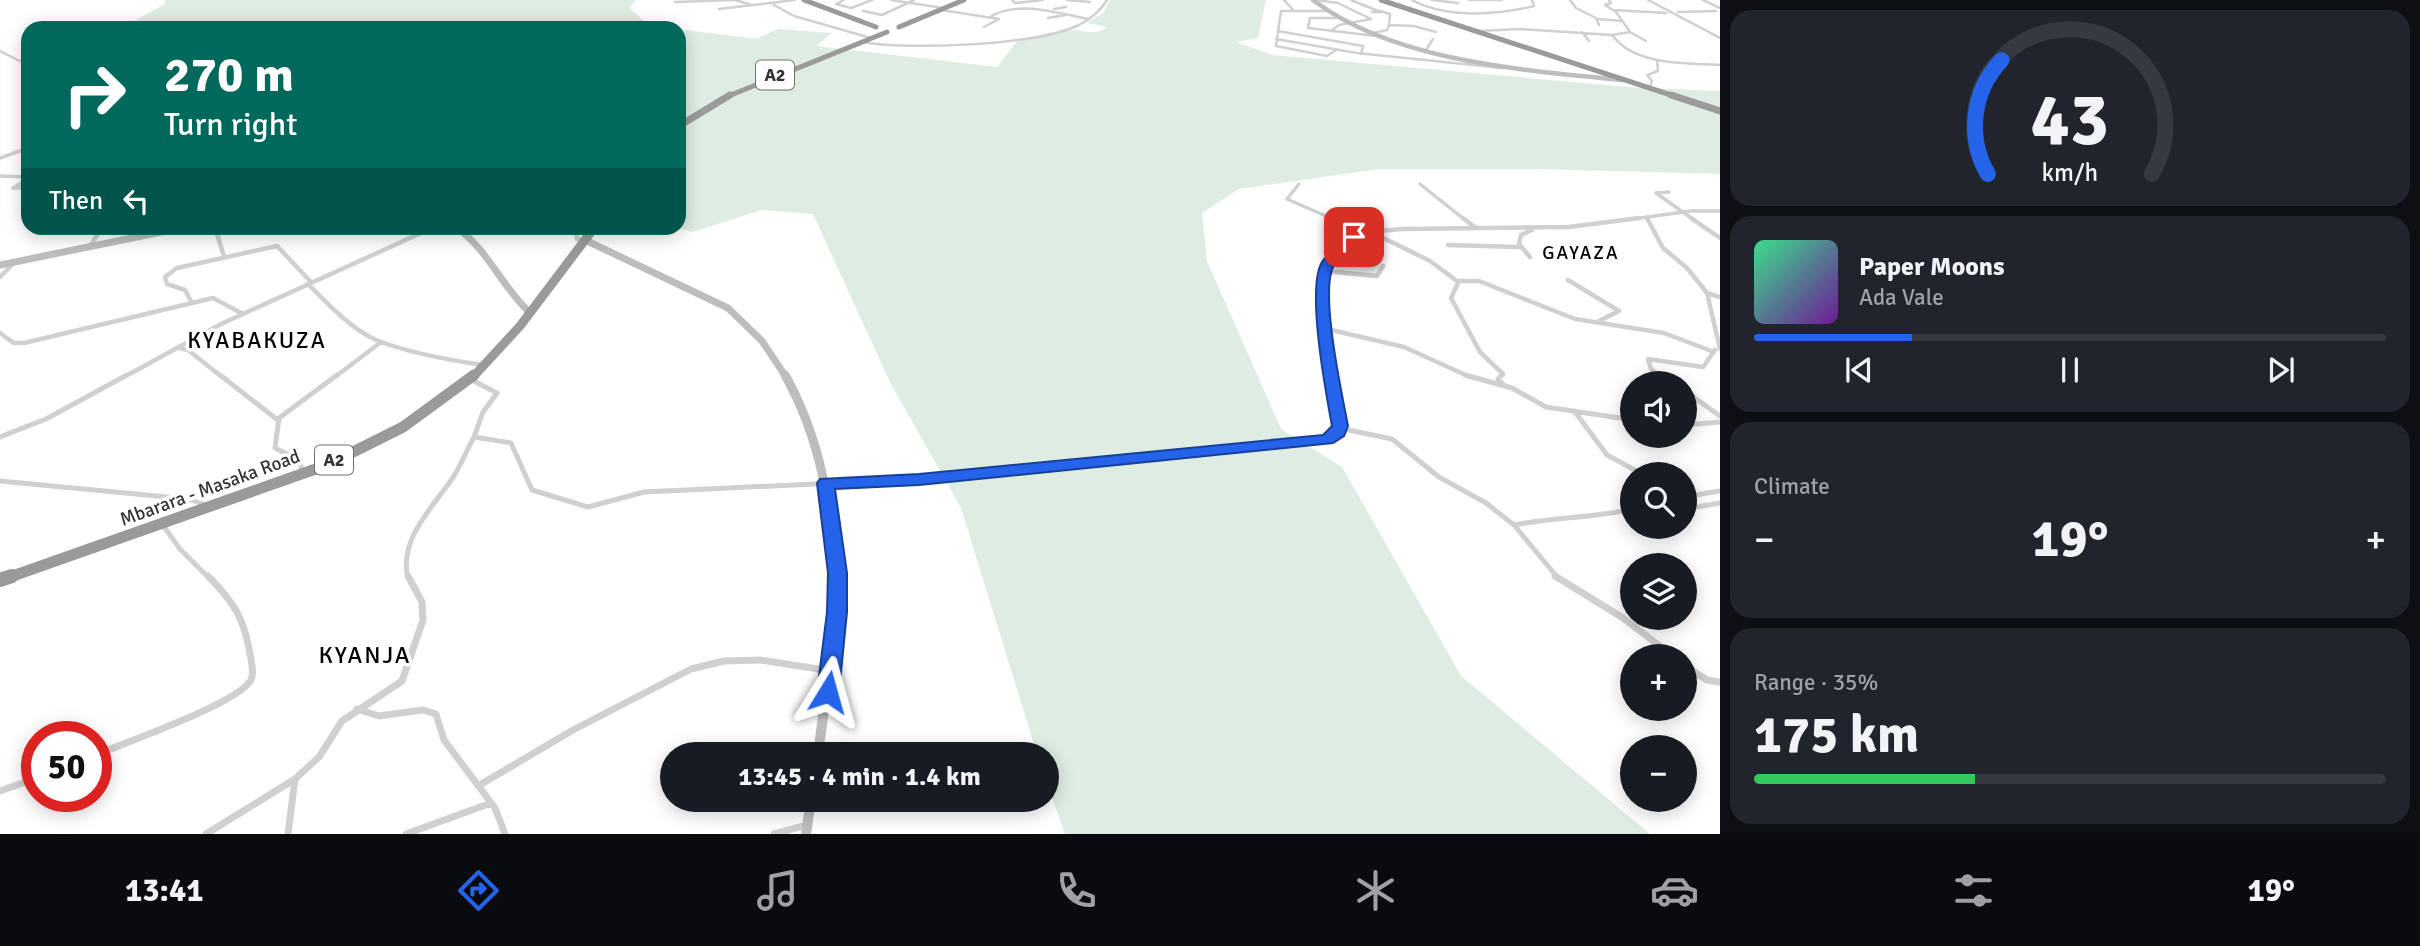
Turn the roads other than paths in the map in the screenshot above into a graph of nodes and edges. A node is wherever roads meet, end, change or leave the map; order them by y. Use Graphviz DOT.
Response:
graph roads {
  1 [pos="734,0"];
  2 [pos="760,0"];
  3 [pos="795,0"];
  4 [pos="804,0"];
  5 [pos="844,0"];
  6 [pos="872,0"];
  7 [pos="891,0"];
  8 [pos="914,0"];
  9 [pos="964,0"];
  10 [pos="1012,0"];
  11 [pos="1043,0"];
  12 [pos="1067,0"];
  13 [pos="1107,0"];
  14 [pos="1284,0"];
  15 [pos="1314,0"];
  16 [pos="1351,0"];
  17 [pos="1381,0"];
  18 [pos="1412,0"];
  19 [pos="1432,0"];
  20 [pos="1469,0"];
  21 [pos="1502,0"];
  22 [pos="1532,0"];
  23 [pos="1570,0"];
  24 [pos="1609,0"];
  25 [pos="1648,0"];
  26 [pos="1703,0"];
  27 [pos="675,2"];
  28 [pos="1090,2"];
  29 [pos="1458,2"];
  30 [pos="1477,2"];
  31 [pos="908,3"];
  32 [pos="773,5"];
  33 [pos="758,6"];
  34 [pos="1066,8"];
  35 [pos="719,9"];
  36 [pos="942,9"];
  37 [pos="1047,10"];
  38 [pos="1463,10"];
  39 [pos="1614,10"];
  40 [pos="1719,10"];
  41 [pos="863,11"];
  42 [pos="1294,11"];
  43 [pos="1325,11"];
  44 [pos="1380,11"];
  45 [pos="1371,12"];
  46 [pos="1675,12"];
  47 [pos="1069,14"];
  48 [pos="990,17"];
  49 [pos="1048,18"];
  50 [pos="1336,18"];
  51 [pos="1089,19"];
  52 [pos="1597,19"];
  53 [pos="1622,21"];
  54 [pos="1347,24"];
  55 [pos="1389,25"];
  56 [pos="1599,25"];
  57 [pos="896,26"];
  58 [pos="984,27"];
  59 [pos="877,31"];
  60 [pos="1278,31"];
  61 [pos="1474,31"];
  62 [pos="1333,32"];
  63 [pos="1436,32"];
  64 [pos="1582,32"];
  65 [pos="1630,32"];
  66 [pos="1370,34"];
  67 [pos="1376,36"];
  68 [pos="1612,36"];
  69 [pos="1720,38"];
  70 [pos="1276,39"];
  71 [pos="1328,39"];
  72 [pos="1433,39"];
  73 [pos="860,41"];
  74 [pos="1589,41"];
  75 [pos="1646,41"];
  76 [pos="1336,50"];
  77 [pos="1426,50"];
  78 [pos="0,52"];
  79 [pos="1361,54"];
  80 [pos="1469,57"];
  81 [pos="21,61"];
  82 [pos="1657,62"];
  83 [pos="1466,65"];
  84 [pos="1517,65"];
  85 [pos="1720,65"];
  86 [pos="1626,80"];
  87 [pos="1650,87"];
  88 [pos="1720,111"];
  89 [pos="686,121"];
  90 [pos="21,151"];
  91 [pos="0,158"];
  92 [pos="0,176"];
  93 [pos="21,178"];
  94 [pos="1300,184"];
  95 [pos="1420,184"];
  96 [pos="1669,192"];
  97 [pos="1720,211"];
  98 [pos="1682,212"];
  99 [pos="1647,217"];
  100 [pos="1476,228"];
  101 [pos="1535,228"];
  102 [pos="1368,232"];
  103 [pos="97,235"];
  104 [pos="144,235"];
  105 [pos="217,235"];
  106 [pos="416,235"];
  107 [pos="466,235"];
  108 [pos="577,235"];
  109 [pos="589,235"];
  110 [pos="1720,238"];
  111 [pos="585,240"];
  112 [pos="91,245"];
  113 [pos="1448,245"];
  114 [pos="1520,247"];
  115 [pos="225,257"];
  116 [pos="1530,257"];
  117 [pos="17,261"];
  118 [pos="0,265"];
  119 [pos="1383,266"];
  120 [pos="1325,271"];
  121 [pos="0,278"];
  122 [pos="1568,280"];
  123 [pos="1460,281"];
  124 [pos="309,283"];
  125 [pos="1707,293"];
  126 [pos="1720,297"];
  127 [pos="192,303"];
  128 [pos="528,312"];
  129 [pos="243,314"];
  130 [pos="1597,322"];
  131 [pos="1327,329"];
  132 [pos="0,333"];
  133 [pos="193,342"];
  134 [pos="381,342"];
  135 [pos="180,348"];
  136 [pos="1717,349"];
  137 [pos="188,350"];
  138 [pos="483,365"];
  139 [pos="1703,367"];
  140 [pos="1654,371"];
  141 [pos="1707,375"];
  142 [pos="470,379"];
  143 [pos="1505,386"];
  144 [pos="1697,400"];
  145 [pos="1576,412"];
  146 [pos="1720,416"];
  147 [pos="1620,418"];
  148 [pos="279,421"];
  149 [pos="1720,422"];
  150 [pos="1697,424"];
  151 [pos="1339,428"];
  152 [pos="0,437"];
  153 [pos="474,437"];
  154 [pos="1620,463"];
  155 [pos="303,474"];
  156 [pos="0,481"];
  157 [pos="826,483"];
  158 [pos="1720,491"];
  159 [pos="1697,495"];
  160 [pos="1720,503"];
  161 [pos="1697,507"];
  162 [pos="211,508"];
  163 [pos="1620,511"];
  164 [pos="162,524"];
  165 [pos="1514,525"];
  166 [pos="0,580"];
  167 [pos="1657,644"];
  168 [pos="831,671"];
  169 [pos="1697,674"];
  170 [pos="1720,682"];
  171 [pos="357,709"];
  172 [pos="820,742"];
  173 [pos="112,748"];
  174 [pos="295,779"];
  175 [pos="21,784"];
  176 [pos="478,786"];
  177 [pos="0,791"];
  178 [pos="491,803"];
  179 [pos="809,812"];
  180 [pos="807,830"];
  181 [pos="206,834"];
  182 [pos="288,834"];
  183 [pos="406,834"];
  184 [pos="505,834"];
  185 [pos="774,834"];
  1 -- 27 [label="street"];
  1 -- 33 [label="street"];
  2 -- 32 [label="street"];
  3 -- 32 [label="street"];
  4 -- 59 [label="highway"];
  5 -- 6 [label="street"];
  7 -- 31 [label="street"];
  8 -- 31 [label="street"];
  9 -- 36 [label="highway, A2"];
  10 -- 11 [label="street"];
  12 -- 28 [label="street"];
  13 -- 51 [label="street"];
  14 -- 42 [label="street"];
  15 -- 43 [label="street"];
  15 -- 54 [label="street"];
  16 -- 44 [label="street"];
  17 -- 61 [label="highway"];
  18 -- 38 [label="street"];
  19 -- 29 [label="street"];
  20 -- 30 [label="street"];
  21 -- 30 [label="street"];
  22 -- 38 [label="street"];
  23 -- 52 [label="street"];
  24 -- 39 [label="street"];
  25 -- 46 [label="street"];
  26 -- 40 [label="street"];
  29 -- 30 [label="street"];
  29 -- 38 [label="street"];
  31 -- 36 [label="street"];
  31 -- 41 [label="street"];
  32 -- 33 [label="street"];
  32 -- 59 [label="street"];
  33 -- 35 [label="street"];
  34 -- 37 [label="street"];
  36 -- 48 [label="street"];
  36 -- 57 [label="highway, A2"];
  37 -- 47 [label="street"];
  37 -- 48 [label="street"];
  39 -- 46 [label="street"];
  39 -- 53 [label="street"];
  40 -- 46 [label="street"];
  42 -- 43 [label="street"];
  42 -- 60 [label="street"];
  43 -- 50 [label="street"];
  44 -- 45 [label="street"];
  44 -- 55 [label="street"];
  46 -- 69 [label="street"];
  47 -- 49 [label="street"];
  47 -- 51 [label="street"];
  48 -- 58 [label="street"];
  50 -- 54 [label="street"];
  50 -- 62 [label="street"];
  51 -- 73 [label="street"];
  52 -- 53 [label="street"];
  52 -- 56 [label="street"];
  53 -- 65 [label="street"];
  54 -- 62 [label="street"];
  54 -- 66 [label="street"];
  55 -- 63 [label="street"];
  55 -- 66 [label="street"];
  57 -- 59 [label="highway, A2"];
  57 -- 59 [label="highway, A2"];
  59 -- 73 [label="highway, A2"];
  60 -- 70 [label="street"];
  60 -- 71 [label="street"];
  61 -- 64 [label="street"];
  61 -- 86 [label="highway"];
  62 -- 67 [label="street"];
  62 -- 71 [label="street"];
  64 -- 68 [label="street"];
  64 -- 74 [label="street"];
  65 -- 68 [label="street"];
  65 -- 75 [label="street"];
  66 -- 67 [label="street"];
  67 -- 77 [label="street"];
  68 -- 82 [label="street"];
  70 -- 76 [label="street"];
  70 -- 76 [label="street"];
  71 -- 79 [label="street"];
  72 -- 77 [label="street"];
  73 -- 89 [label="highway, A2"];
  76 -- 79 [label="street"];
  77 -- 80 [label="street"];
  78 -- 81 [label="street"];
  79 -- 83 [label="street"];
  80 -- 83 [label="street"];
  80 -- 84 [label="street"];
  82 -- 85 [label="street"];
  82 -- 87 [label="street"];
  83 -- 84 [label="street"];
  84 -- 86 [label="street"];
  86 -- 87 [label="highway"];
  87 -- 88 [label="highway"];
  90 -- 91 [label="street"];
  92 -- 93 [label="street"];
  94 -- 102 [label="street"];
  95 -- 100 [label="street"];
  96 -- 98 [label="street"];
  97 -- 98 [label="street"];
  98 -- 99 [label="street"];
  98 -- 110 [label="street"];
  99 -- 101 [label="street"];
  99 -- 125 [label="street"];
  100 -- 101 [label="street"];
  100 -- 102 [label="street"];
  101 -- 114 [label="street"];
  102 -- 120 [label="street"];
  102 -- 123 [label="street"];
  103 -- 112 [label="street"];
  104 -- 112 [label="street"];
  105 -- 115 [label="street"];
  106 -- 124 [label="street"];
  107 -- 128 [label="street"];
  108 -- 111 [label="street"];
  109 -- 111 [label="highway, Mbarara - Masaka Road / A2"];
  111 -- 128 [label="highway, Mbarara - Masaka Road / A2"];
  111 -- 157 [label="street"];
  112 -- 117 [label="street"];
  113 -- 114 [label="street"];
  114 -- 116 [label="street"];
  115 -- 124 [label="street"];
  115 -- 127 [label="street"];
  117 -- 118 [label="street"];
  117 -- 121 [label="street"];
  119 -- 120 [label="street"];
  120 -- 131 [label="street"];
  122 -- 130 [label="street"];
  123 -- 130 [label="street"];
  123 -- 143 [label="street"];
  124 -- 129 [label="street"];
  124 -- 134 [label="street"];
  125 -- 126 [label="street"];
  125 -- 136 [label="street"];
  127 -- 129 [label="street"];
  127 -- 132 [label="street"];
  128 -- 138 [label="highway, Mbarara - Masaka Road / A2"];
  129 -- 133 [label="street"];
  130 -- 136 [label="street"];
  131 -- 143 [label="street"];
  131 -- 151 [label="street"];
  133 -- 135 [label="street"];
  133 -- 137 [label="street"];
  134 -- 138 [label="street"];
  134 -- 148 [label="street"];
  135 -- 137 [label="street"];
  135 -- 152 [label="street"];
  136 -- 139 [label="street"];
  137 -- 148 [label="street"];
  138 -- 142 [label="highway, Mbarara - Masaka Road / A2"];
  139 -- 140 [label="street"];
  139 -- 141 [label="street"];
  142 -- 153 [label="street"];
  142 -- 155 [label="highway, Mbarara - Masaka Road / A2"];
  143 -- 145 [label="street"];
  144 -- 146 [label="street"];
  145 -- 147 [label="street"];
  145 -- 154 [label="street"];
  148 -- 155 [label="street"];
  149 -- 150 [label="street"];
  151 -- 157 [label="street"];
  151 -- 165 [label="street"];
  153 -- 157 [label="street"];
  153 -- 171 [label="street"];
  155 -- 162 [label="highway, Mbarara - Masaka Road / A2"];
  156 -- 162 [label="street"];
  157 -- 168 [label="street"];
  158 -- 159 [label="street"];
  160 -- 161 [label="street"];
  162 -- 164 [label="highway, Mbarara - Masaka Road / A2"];
  163 -- 165 [label="street"];
  164 -- 166 [label="highway, Mbarara - Masaka Road / A2"];
  164 -- 173 [label="street"];
  165 -- 167 [label="street"];
  168 -- 172 [label="street"];
  168 -- 176 [label="street"];
  169 -- 170 [label="street"];
  171 -- 174 [label="street"];
  171 -- 176 [label="street"];
  174 -- 181 [label="street"];
  174 -- 182 [label="street"];
  175 -- 177 [label="street"];
  176 -- 178 [label="street"];
  178 -- 183 [label="street"];
  178 -- 184 [label="street"];
  179 -- 180 [label="street"];
  180 -- 185 [label="street"];
}
